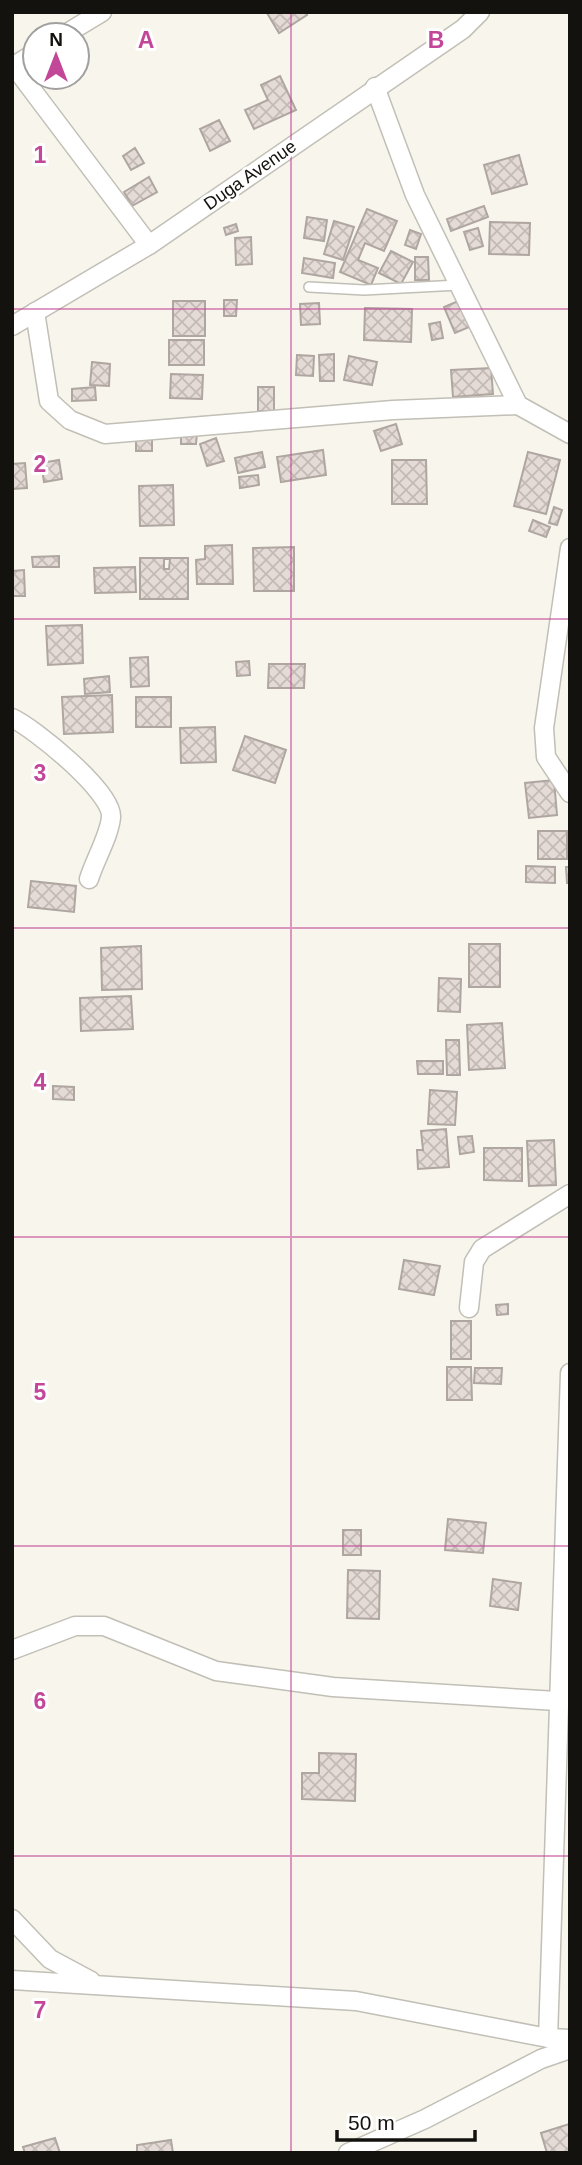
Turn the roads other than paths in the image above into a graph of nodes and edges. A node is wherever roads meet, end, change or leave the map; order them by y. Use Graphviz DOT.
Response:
graph roads {
  1 [pos="475,14"];
  2 [pos="13,66"];
  3 [pos="375,87"];
  4 [pos="149,245"];
  5 [pos="459,285"];
  6 [pos="309,287"];
  7 [pos="35,312"];
  8 [pos="12,326"];
  9 [pos="518,405"];
  10 [pos="570,434"];
  11 [pos="570,548"];
  12 [pos="12,718"];
  13 [pos="570,793"];
  14 [pos="89,879"];
  15 [pos="570,1194"];
  16 [pos="469,1308"];
  17 [pos="570,1373"];
  18 [pos="12,1650"];
  19 [pos="561,1689"];
  20 [pos="12,1919"];
  21 [pos="12,1980"];
  22 [pos="96,1983"];
  23 [pos="548,2038"];
  24 [pos="570,2039"];
  25 [pos="570,2049"];
  26 [pos="348,2153"];
  1 -- 3 [label="street, Duga Avenue"];
  2 -- 4 [label="street"];
  3 -- 4 [label="street, Duga Avenue"];
  3 -- 5 [label="street"];
  4 -- 7 [label="street, Duga Avenue"];
  5 -- 6 [label="lane"];
  5 -- 9 [label="street"];
  7 -- 8 [label="street, Duga Avenue"];
  7 -- 9 [label="street"];
  9 -- 10 [label="street"];
  11 -- 13 [label="street"];
  12 -- 14 [label="street"];
  15 -- 16 [label="street"];
  17 -- 19 [label="street"];
  18 -- 19 [label="street"];
  19 -- 23 [label="street"];
  20 -- 22 [label="street"];
  21 -- 22 [label="street"];
  22 -- 23 [label="street"];
  23 -- 24 [label="street"];
  25 -- 26 [label="street"];
}
